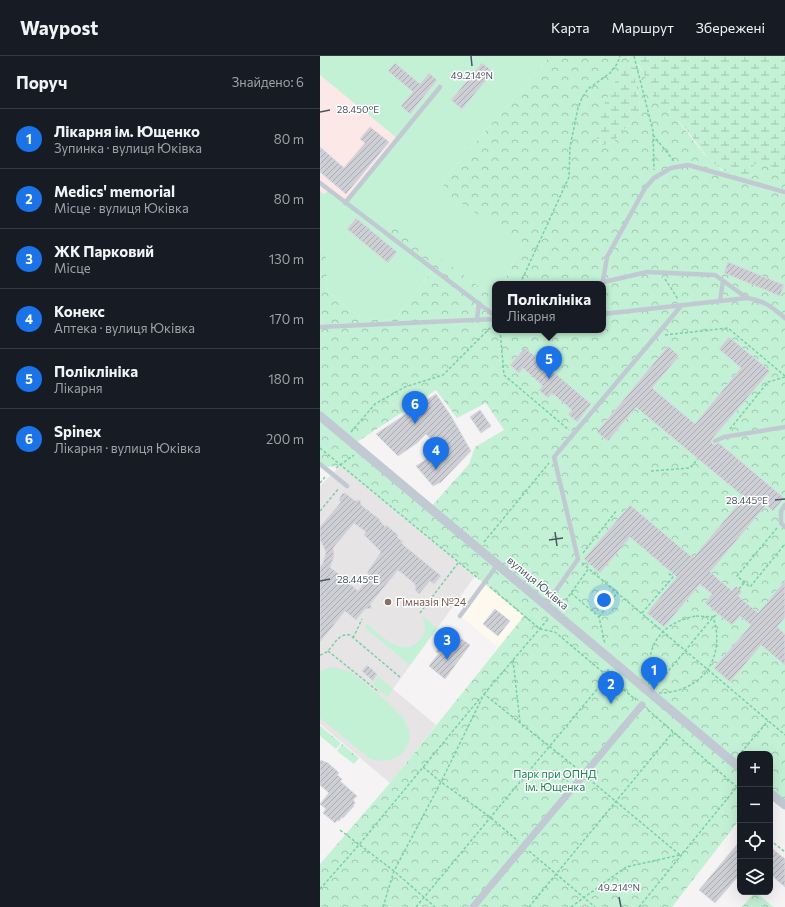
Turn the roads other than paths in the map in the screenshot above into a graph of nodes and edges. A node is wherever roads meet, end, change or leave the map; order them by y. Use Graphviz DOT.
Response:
graph roads {
  1 [pos="440,87"];
  2 [pos="320,183"];
  3 [pos="785,192"];
  4 [pos="345,203"];
  5 [pos="604,281"];
  6 [pos="724,281"];
  7 [pos="747,298"];
  8 [pos="720,301"];
  9 [pos="479,303"];
  10 [pos="681,306"];
  11 [pos="492,314"];
  12 [pos="606,314"];
  13 [pos="492,317"];
  14 [pos="785,318"];
  15 [pos="477,319"];
  16 [pos="320,327"];
  17 [pos="320,416"];
  18 [pos="785,427"];
  19 [pos="715,441"];
  20 [pos="321,467"];
  21 [pos="344,485"];
  22 [pos="785,505"];
  23 [pos="783,525"];
  24 [pos="498,564"];
  25 [pos="546,605"];
  26 [pos="460,616"];
  27 [pos="642,705"];
  28 [pos="737,765"];
  29 [pos="773,795"];
  30 [pos="785,805"];
  31 [pos="473,907"];
  1 -- 4 [label="lane"];
  2 -- 4 [label="lane"];
  3 -- 5 [label="lane"];
  4 -- 9 [label="lane"];
  5 -- 6 [label="lane"];
  6 -- 7 [label="lane"];
  6 -- 8 [label="lane"];
  7 -- 8 [label="lane"];
  7 -- 14 [label="lane"];
  8 -- 10 [label="lane"];
  9 -- 11 [label="lane"];
  9 -- 15 [label="lane"];
  10 -- 12 [label="lane"];
  10 -- 25 [label="lane"];
  13 -- 15 [label="lane"];
  15 -- 16 [label="lane"];
  17 -- 24 [label="street, вулиця Юківка"];
  18 -- 19 [label="lane"];
  20 -- 21 [label="lane"];
  22 -- 23 [label="lane"];
  24 -- 25 [label="street, вулиця Юківка"];
  24 -- 26 [label="lane"];
  25 -- 28 [label="street, вулиця Юківка"];
  27 -- 31 [label="street"];
  29 -- 30 [label="street"];
}
